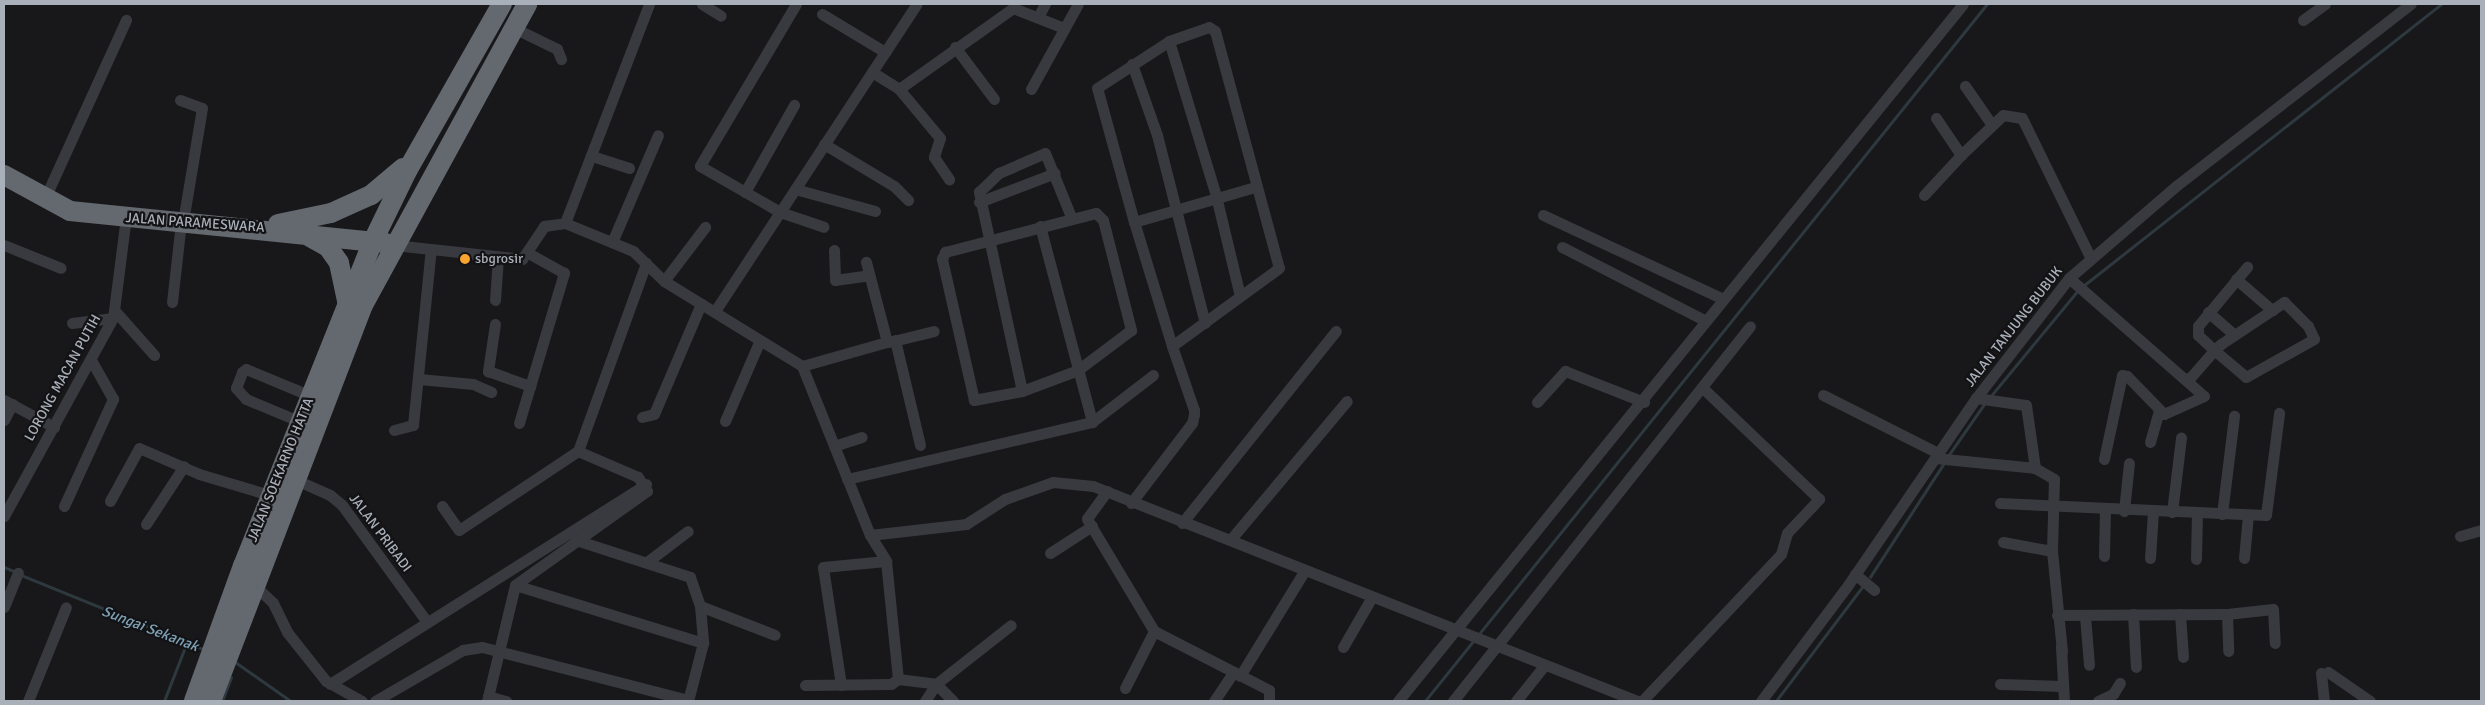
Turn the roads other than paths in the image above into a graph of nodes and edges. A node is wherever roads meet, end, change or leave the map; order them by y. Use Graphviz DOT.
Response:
graph roads {
  1 [pos="502,4"];
  2 [pos="527,4"];
  3 [pos="648,4"];
  4 [pos="702,4"];
  5 [pos="796,4"];
  6 [pos="917,4"];
  7 [pos="1045,4"];
  8 [pos="1078,4"];
  9 [pos="1963,4"];
  10 [pos="2324,4"];
  11 [pos="2411,4"];
  12 [pos="822,14"];
  13 [pos="722,16"];
  14 [pos="1038,17"];
  15 [pos="126,20"];
  16 [pos="2303,20"];
  17 [pos="514,28"];
  18 [pos="1064,28"];
  19 [pos="1169,42"];
  20 [pos="955,47"];
  21 [pos="885,52"];
  22 [pos="561,59"];
  23 [pos="1132,64"];
  24 [pos="872,72"];
  25 [pos="1964,86"];
  26 [pos="1031,89"];
  27 [pos="899,90"];
  28 [pos="994,99"];
  29 [pos="180,100"];
  30 [pos="794,105"];
  31 [pos="464,118"];
  32 [pos="1936,118"];
  33 [pos="1992,125"];
  34 [pos="658,135"];
  35 [pos="824,144"];
  36 [pos="419,151"];
  37 [pos="1961,155"];
  38 [pos="592,156"];
  39 [pos="629,168"];
  40 [pos="1055,173"];
  41 [pos="4,174"];
  42 [pos="950,179"];
  43 [pos="1254,187"];
  44 [pos="795,189"];
  45 [pos="745,192"];
  46 [pos="1216,196"];
  47 [pos="1924,196"];
  48 [pos="44,200"];
  49 [pos="908,200"];
  50 [pos="979,202"];
  51 [pos="1176,208"];
  52 [pos="780,212"];
  53 [pos="875,212"];
  54 [pos="1543,216"];
  55 [pos="126,218"];
  56 [pos="1072,219"];
  57 [pos="182,222"];
  58 [pos="1134,222"];
  59 [pos="565,223"];
  60 [pos="253,226"];
  61 [pos="1040,226"];
  62 [pos="705,227"];
  63 [pos="824,227"];
  64 [pos="295,232"];
  65 [pos="990,237"];
  66 [pos="613,240"];
  67 [pos="373,241"];
  68 [pos="4,245"];
  69 [pos="394,245"];
  70 [pos="1562,247"];
  71 [pos="431,249"];
  72 [pos="834,250"];
  73 [pos="528,253"];
  74 [pos="498,257"];
  75 [pos="2091,259"];
  76 [pos="866,262"];
  77 [pos="646,263"];
  78 [pos="2247,266"];
  79 [pos="61,268"];
  80 [pos="869,275"];
  81 [pos="2236,279"];
  82 [pos="664,281"];
  83 [pos="2073,281"];
  84 [pos="1240,296"];
  85 [pos="1721,298"];
  86 [pos="495,300"];
  87 [pos="172,302"];
  88 [pos="347,302"];
  89 [pos="701,304"];
  90 [pos="2272,310"];
  91 [pos="715,311"];
  92 [pos="2208,312"];
  93 [pos="114,314"];
  94 [pos="1704,320"];
  95 [pos="72,323"];
  96 [pos="1205,323"];
  97 [pos="495,324"];
  98 [pos="1750,326"];
  99 [pos="934,331"];
  100 [pos="1336,331"];
  101 [pos="2234,335"];
  102 [pos="760,340"];
  103 [pos="891,341"];
  104 [pos="1172,346"];
  105 [pos="2214,350"];
  106 [pos="154,355"];
  107 [pos="92,360"];
  108 [pos="802,366"];
  109 [pos="1078,370"];
  110 [pos="1153,375"];
  111 [pos="2188,378"];
  112 [pos="419,379"];
  113 [pos="530,386"];
  114 [pos="1704,389"];
  115 [pos="491,392"];
  116 [pos="1022,392"];
  117 [pos="1823,395"];
  118 [pos="311,396"];
  119 [pos="1977,399"];
  120 [pos="1346,401"];
  121 [pos="8,402"];
  122 [pos="1537,402"];
  123 [pos="1644,402"];
  124 [pos="2159,410"];
  125 [pos="2279,413"];
  126 [pos="2234,416"];
  127 [pos="642,417"];
  128 [pos="4,420"];
  129 [pos="725,421"];
  130 [pos="301,422"];
  131 [pos="1092,422"];
  132 [pos="519,423"];
  133 [pos="54,427"];
  134 [pos="394,430"];
  135 [pos="862,437"];
  136 [pos="2181,438"];
  137 [pos="2150,442"];
  138 [pos="920,445"];
  139 [pos="834,446"];
  140 [pos="578,451"];
  141 [pos="1938,457"];
  142 [pos="2104,459"];
  143 [pos="2129,463"];
  144 [pos="184,466"];
  145 [pos="2035,468"];
  146 [pos="294,479"];
  147 [pos="847,479"];
  148 [pos="646,484"];
  149 [pos="1107,491"];
  150 [pos="273,496"];
  151 [pos="110,501"];
  152 [pos="1131,503"];
  153 [pos="2000,503"];
  154 [pos="2054,505"];
  155 [pos="64,506"];
  156 [pos="442,506"];
  157 [pos="2105,510"];
  158 [pos="2124,511"];
  159 [pos="2153,512"];
  160 [pos="2172,512"];
  161 [pos="2197,513"];
  162 [pos="2222,514"];
  163 [pos="4,516"];
  164 [pos="2248,516"];
  165 [pos="1182,523"];
  166 [pos="146,524"];
  167 [pos="1092,526"];
  168 [pos="2481,530"];
  169 [pos="688,531"];
  170 [pos="870,534"];
  171 [pos="2460,536"];
  172 [pos="1231,539"];
  173 [pos="576,540"];
  174 [pos="2003,542"];
  175 [pos="2052,551"];
  176 [pos="1050,553"];
  177 [pos="2104,556"];
  178 [pos="2150,558"];
  179 [pos="2244,558"];
  180 [pos="2196,560"];
  181 [pos="886,561"];
  182 [pos="647,562"];
  183 [pos="1305,570"];
  184 [pos="18,573"];
  185 [pos="1855,574"];
  186 [pos="254,585"];
  187 [pos="515,585"];
  188 [pos="1874,590"];
  189 [pos="1372,597"];
  190 [pos="700,606"];
  191 [pos="4,607"];
  192 [pos="66,607"];
  193 [pos="2133,614"];
  194 [pos="2180,614"];
  195 [pos="2227,614"];
  196 [pos="2057,615"];
  197 [pos="2085,616"];
  198 [pos="427,622"];
  199 [pos="1011,625"];
  200 [pos="1154,631"];
  201 [pos="1456,633"];
  202 [pos="775,634"];
  203 [pos="225,640"];
  204 [pos="703,643"];
  205 [pos="2275,643"];
  206 [pos="1492,646"];
  207 [pos="1343,647"];
  208 [pos="498,648"];
  209 [pos="2228,651"];
  210 [pos="2183,657"];
  211 [pos="218,662"];
  212 [pos="2089,665"];
  213 [pos="1543,667"];
  214 [pos="2136,667"];
  215 [pos="1237,674"];
  216 [pos="898,679"];
  217 [pos="2120,683"];
  218 [pos="330,684"];
  219 [pos="936,684"];
  220 [pos="2000,684"];
  221 [pos="804,685"];
  222 [pos="841,685"];
  223 [pos="2062,686"];
  224 [pos="1125,688"];
  225 [pos="488,699"];
  226 [pos="28,701"];
  227 [pos="194,701"];
  228 [pos="211,701"];
  229 [pos="362,701"];
  230 [pos="375,701"];
  231 [pos="506,701"];
  232 [pos="688,701"];
  233 [pos="925,701"];
  234 [pos="953,701"];
  235 [pos="1214,701"];
  236 [pos="1269,701"];
  237 [pos="1398,701"];
  238 [pos="1454,701"];
  239 [pos="1516,701"];
  240 [pos="1637,701"];
  241 [pos="1642,701"];
  242 [pos="1761,701"];
  243 [pos="2064,701"];
  244 [pos="2098,701"];
  245 [pos="2324,701"];
  246 [pos="2370,701"];
  1 -- 36 [label="highway, JALAN SOEKARNO HATTA"];
  2 -- 17 [label="highway, JALAN SOEKARNO HATTA"];
  3 -- 38 [label="street"];
  4 -- 13 [label="street"];
  5 -- 45 [label="street"];
  6 -- 21 [label="street"];
  7 -- 14 [label="street"];
  8 -- 18 [label="street"];
  9 -- 85 [label="street"];
  10 -- 16 [label="street"];
  11 -- 75 [label="street, JALAN TANJUNG BUBUK"];
  12 -- 21 [label="street"];
  14 -- 18 [label="street"];
  14 -- 20 [label="street"];
  15 -- 48 [label="street"];
  17 -- 22 [label="street"];
  17 -- 31 [label="highway, JALAN SOEKARNO HATTA"];
  18 -- 26 [label="street"];
  19 -- 23 [label="street"];
  19 -- 43 [label="street"];
  19 -- 46 [label="street"];
  20 -- 27 [label="street"];
  20 -- 28 [label="street"];
  21 -- 24 [label="street"];
  23 -- 51 [label="street"];
  23 -- 58 [label="street"];
  24 -- 27 [label="street"];
  24 -- 35 [label="street"];
  25 -- 33 [label="street"];
  27 -- 42 [label="street"];
  29 -- 57 [label="street"];
  30 -- 45 [label="street"];
  31 -- 67 [label="highway"];
  31 -- 69 [label="highway, JALAN SOEKARNO HATTA"];
  32 -- 37 [label="street"];
  33 -- 37 [label="street"];
  33 -- 75 [label="street"];
  34 -- 66 [label="street"];
  35 -- 44 [label="street"];
  35 -- 49 [label="street"];
  36 -- 60 [label="highway"];
  36 -- 67 [label="highway, JALAN SOEKARNO HATTA"];
  37 -- 47 [label="street"];
  38 -- 39 [label="street"];
  38 -- 59 [label="street"];
  40 -- 50 [label="street"];
  40 -- 50 [label="street"];
  40 -- 56 [label="street"];
  41 -- 48 [label="highway, JALAN PARAMESWARA"];
  43 -- 46 [label="street"];
  43 -- 84 [label="street"];
  44 -- 52 [label="street"];
  44 -- 53 [label="street"];
  45 -- 52 [label="street"];
  46 -- 51 [label="street"];
  46 -- 84 [label="street"];
  48 -- 55 [label="highway, JALAN PARAMESWARA"];
  50 -- 65 [label="street"];
  51 -- 58 [label="street"];
  51 -- 96 [label="street"];
  52 -- 63 [label="street"];
  52 -- 91 [label="street"];
  54 -- 85 [label="street"];
  55 -- 57 [label="highway, JALAN PARAMESWARA"];
  55 -- 93 [label="street, LORONG MACAN PUTIH"];
  56 -- 61 [label="street"];
  56 -- 109 [label="street"];
  57 -- 60 [label="highway, JALAN PARAMESWARA"];
  57 -- 87 [label="street"];
  58 -- 104 [label="street"];
  59 -- 66 [label="street"];
  59 -- 73 [label="street"];
  60 -- 64 [label="highway, JALAN PARAMESWARA"];
  61 -- 65 [label="street"];
  61 -- 109 [label="street"];
  62 -- 82 [label="street"];
  64 -- 67 [label="highway, JALAN PARAMESWARA"];
  64 -- 88 [label="highway"];
  65 -- 116 [label="street"];
  65 -- 116 [label="street"];
  66 -- 77 [label="street"];
  67 -- 69 [label="highway, JALAN PARAMESWARA"];
  67 -- 88 [label="highway, JALAN SOEKARNO HATTA"];
  68 -- 79 [label="street"];
  69 -- 71 [label="street"];
  69 -- 146 [label="highway, JALAN SOEKARNO HATTA"];
  70 -- 94 [label="street"];
  71 -- 74 [label="street"];
  71 -- 112 [label="street"];
  72 -- 80 [label="street"];
  73 -- 74 [label="street"];
  73 -- 113 [label="street"];
  74 -- 86 [label="street"];
  75 -- 83 [label="street, JALAN TANJUNG BUBUK"];
  76 -- 80 [label="street"];
  77 -- 82 [label="street"];
  77 -- 140 [label="street"];
  78 -- 81 [label="street"];
  80 -- 103 [label="street"];
  81 -- 90 [label="street"];
  81 -- 92 [label="street"];
  82 -- 89 [label="street"];
  83 -- 111 [label="street"];
  83 -- 119 [label="street, JALAN TANJUNG BUBUK"];
  84 -- 96 [label="street"];
  85 -- 94 [label="street"];
  88 -- 118 [label="highway, JALAN SOEKARNO HATTA"];
  89 -- 91 [label="street"];
  89 -- 127 [label="street"];
  90 -- 101 [label="street"];
  90 -- 105 [label="street"];
  91 -- 102 [label="street"];
  92 -- 101 [label="street"];
  92 -- 105 [label="street"];
  93 -- 95 [label="street"];
  93 -- 106 [label="street"];
  93 -- 107 [label="street, LORONG MACAN PUTIH"];
  94 -- 123 [label="street"];
  96 -- 104 [label="street"];
  97 -- 113 [label="street"];
  98 -- 114 [label="street"];
  99 -- 103 [label="street"];
  100 -- 165 [label="street"];
  101 -- 105 [label="street"];
  102 -- 108 [label="street"];
  102 -- 129 [label="street"];
  103 -- 108 [label="street"];
  103 -- 138 [label="street"];
  104 -- 152 [label="street"];
  105 -- 111 [label="street"];
  107 -- 133 [label="street, LORONG MACAN PUTIH"];
  107 -- 155 [label="street"];
  108 -- 139 [label="street"];
  109 -- 116 [label="street"];
  109 -- 131 [label="street"];
  110 -- 131 [label="street"];
  111 -- 124 [label="street"];
  112 -- 115 [label="street"];
  112 -- 134 [label="street"];
  113 -- 132 [label="street"];
  114 -- 206 [label="street"];
  114 -- 241 [label="street"];
  117 -- 141 [label="street"];
  118 -- 130 [label="highway, JALAN SOEKARNO HATTA"];
  118 -- 130 [label="street"];
  119 -- 141 [label="street, JALAN TANJUNG BUBUK"];
  119 -- 145 [label="street"];
  120 -- 172 [label="street"];
  121 -- 128 [label="street"];
  121 -- 133 [label="street"];
  122 -- 123 [label="street"];
  123 -- 201 [label="street"];
  124 -- 137 [label="street"];
  124 -- 142 [label="street"];
  125 -- 164 [label="street"];
  126 -- 162 [label="street"];
  130 -- 150 [label="highway, JALAN SOEKARNO HATTA"];
  131 -- 147 [label="street"];
  133 -- 163 [label="street, LORONG MACAN PUTIH"];
  135 -- 139 [label="street"];
  136 -- 160 [label="street"];
  139 -- 147 [label="street"];
  140 -- 148 [label="street"];
  140 -- 156 [label="street"];
  141 -- 145 [label="street"];
  141 -- 185 [label="street, JALAN TANJUNG BUBUK"];
  143 -- 158 [label="street"];
  144 -- 150 [label="street"];
  144 -- 151 [label="street"];
  144 -- 166 [label="street"];
  145 -- 154 [label="street"];
  146 -- 186 [label="highway, JALAN SOEKARNO HATTA"];
  146 -- 198 [label="street, JALAN PRIBADI"];
  147 -- 170 [label="street"];
  148 -- 173 [label="street"];
  148 -- 198 [label="street"];
  149 -- 152 [label="street"];
  149 -- 167 [label="street"];
  149 -- 170 [label="street"];
  150 -- 203 [label="highway, JALAN SOEKARNO HATTA"];
  152 -- 165 [label="street"];
  153 -- 154 [label="street"];
  154 -- 157 [label="street"];
  154 -- 175 [label="street"];
  157 -- 158 [label="street"];
  157 -- 177 [label="street"];
  158 -- 159 [label="street"];
  159 -- 160 [label="street"];
  159 -- 178 [label="street"];
  160 -- 161 [label="street"];
  161 -- 162 [label="street"];
  161 -- 180 [label="street"];
  162 -- 164 [label="street"];
  164 -- 179 [label="street"];
  165 -- 172 [label="street"];
  167 -- 176 [label="street"];
  167 -- 200 [label="street"];
  168 -- 171 [label="street"];
  169 -- 182 [label="street"];
  170 -- 181 [label="street"];
  172 -- 183 [label="street"];
  173 -- 182 [label="street"];
  173 -- 187 [label="street"];
  174 -- 175 [label="street"];
  175 -- 196 [label="street"];
  181 -- 216 [label="street"];
  181 -- 222 [label="street"];
  182 -- 190 [label="street"];
  183 -- 189 [label="street"];
  183 -- 215 [label="street"];
  184 -- 191 [label="street"];
  185 -- 188 [label="street"];
  185 -- 242 [label="street, JALAN TANJUNG BUBUK"];
  186 -- 203 [label="highway, JALAN SOEKARNO HATTA"];
  186 -- 218 [label="street"];
  187 -- 204 [label="street"];
  187 -- 208 [label="street"];
  189 -- 201 [label="street"];
  189 -- 207 [label="street"];
  190 -- 202 [label="street"];
  190 -- 204 [label="street"];
  192 -- 226 [label="street"];
  193 -- 194 [label="street"];
  193 -- 197 [label="street"];
  193 -- 214 [label="street"];
  194 -- 195 [label="street"];
  194 -- 210 [label="street"];
  195 -- 205 [label="street"];
  195 -- 209 [label="street"];
  196 -- 197 [label="street"];
  196 -- 223 [label="street"];
  197 -- 212 [label="street"];
  198 -- 218 [label="street"];
  199 -- 219 [label="street"];
  200 -- 215 [label="street"];
  200 -- 224 [label="street"];
  201 -- 206 [label="street"];
  201 -- 237 [label="street"];
  203 -- 211 [label="highway, JALAN SOEKARNO HATTA"];
  204 -- 232 [label="street"];
  206 -- 213 [label="street"];
  206 -- 238 [label="street"];
  208 -- 225 [label="street"];
  208 -- 230 [label="street"];
  208 -- 232 [label="street"];
  211 -- 227 [label="highway, JALAN SOEKARNO HATTA"];
  211 -- 228 [label="highway, JALAN SOEKARNO HATTA"];
  213 -- 239 [label="street"];
  213 -- 240 [label="street"];
  215 -- 235 [label="street"];
  215 -- 236 [label="street"];
  216 -- 219 [label="street"];
  216 -- 222 [label="street"];
  217 -- 244 [label="street"];
  218 -- 229 [label="street"];
  219 -- 233 [label="street"];
  219 -- 234 [label="street"];
  220 -- 223 [label="street"];
  221 -- 222 [label="street"];
  223 -- 243 [label="street"];
  225 -- 231 [label="street"];
  245 -- 246 [label="street"];
}
